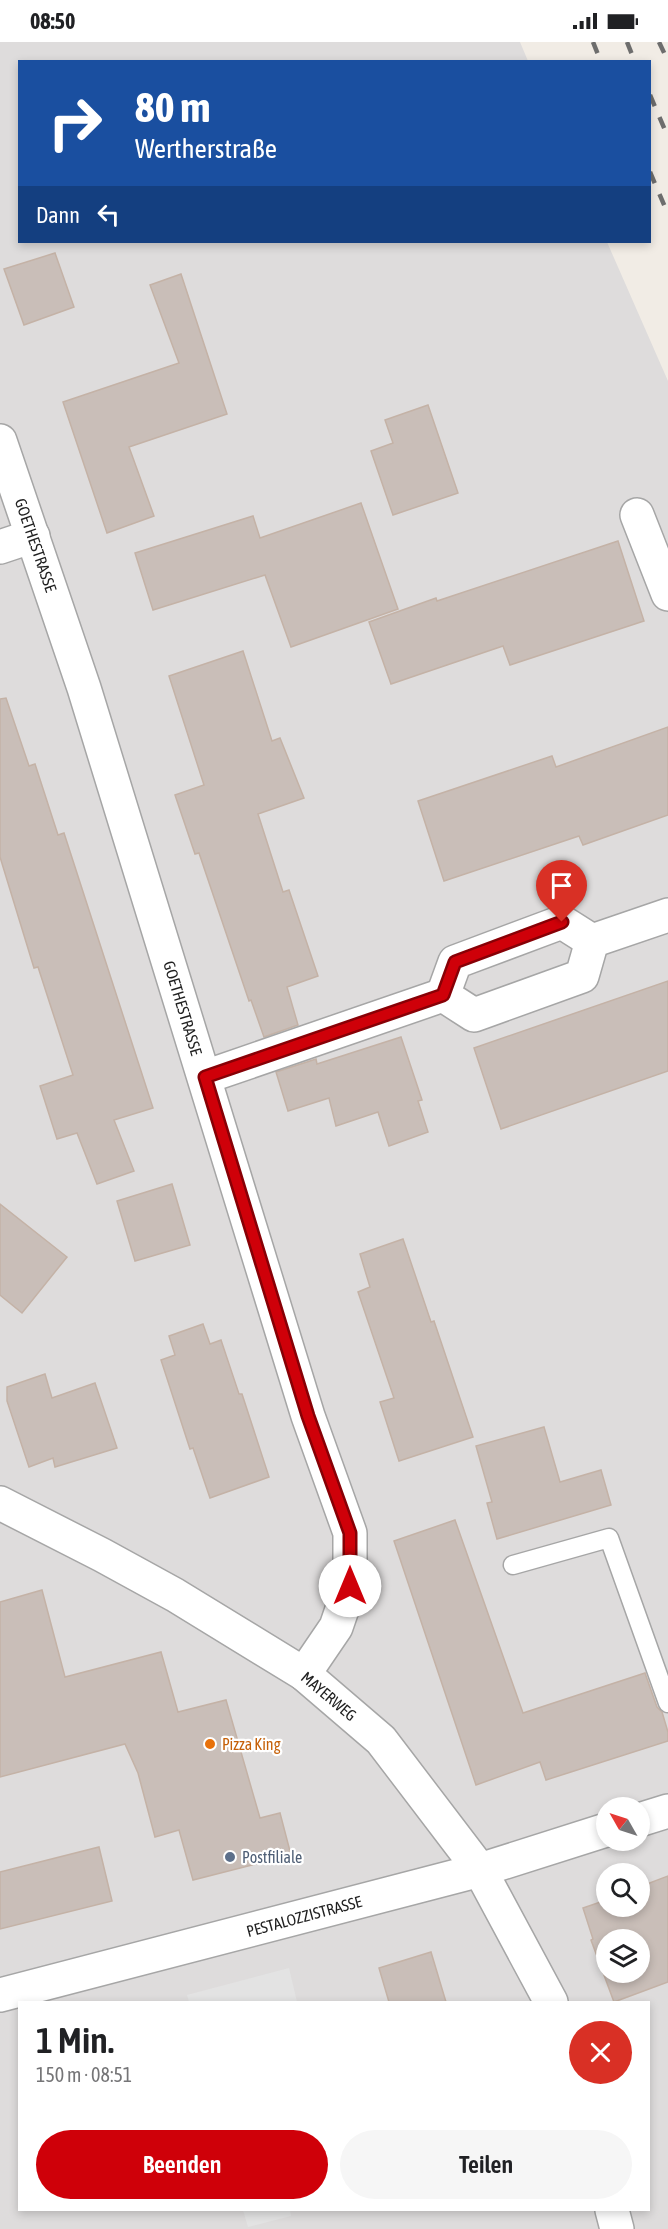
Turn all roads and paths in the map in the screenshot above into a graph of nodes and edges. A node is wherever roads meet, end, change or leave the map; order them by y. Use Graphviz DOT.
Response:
graph roads {
  1 [pos="0,441"];
  2 [pos="637,515"];
  3 [pos="33,536"];
  4 [pos="0,547"];
  5 [pos="668,594"];
  6 [pos="668,915"];
  7 [pos="592,941"];
  8 [pos="443,995"];
  9 [pos="205,1077"];
  10 [pos="0,1503"];
  11 [pos="513,1565"];
  12 [pos="304,1674"];
  13 [pos="668,1703"];
  14 [pos="668,1811"];
  15 [pos="650,1817"];
  16 [pos="596,1833"];
  17 [pos="480,1870"];
  18 [pos="0,1995"];
  19 [pos="550,2001"];
  20 [pos="612,2211"];
  21 [pos="617,2229"];
  1 -- 3 [label="street, GOETHESTRASSE"];
  2 -- 5 [label="street"];
  3 -- 4 [label="street"];
  3 -- 9 [label="street, GOETHESTRASSE"];
  6 -- 7 [label="street"];
  7 -- 8 [label="street"];
  7 -- 8 [label="street"];
  8 -- 9 [label="street"];
  9 -- 12 [label="street, GOETHESTRASSE"];
  10 -- 12 [label="street, MAYERWEG"];
  11 -- 13 [label="lane"];
  12 -- 17 [label="street, MAYERWEG"];
  14 -- 15 [label="street"];
  16 -- 17 [label="street, PESTALOZZISTRASSE"];
  17 -- 18 [label="street, PESTALOZZISTRASSE"];
  17 -- 19 [label="street, MAYERWEG"];
  20 -- 21 [label="street"];
}
